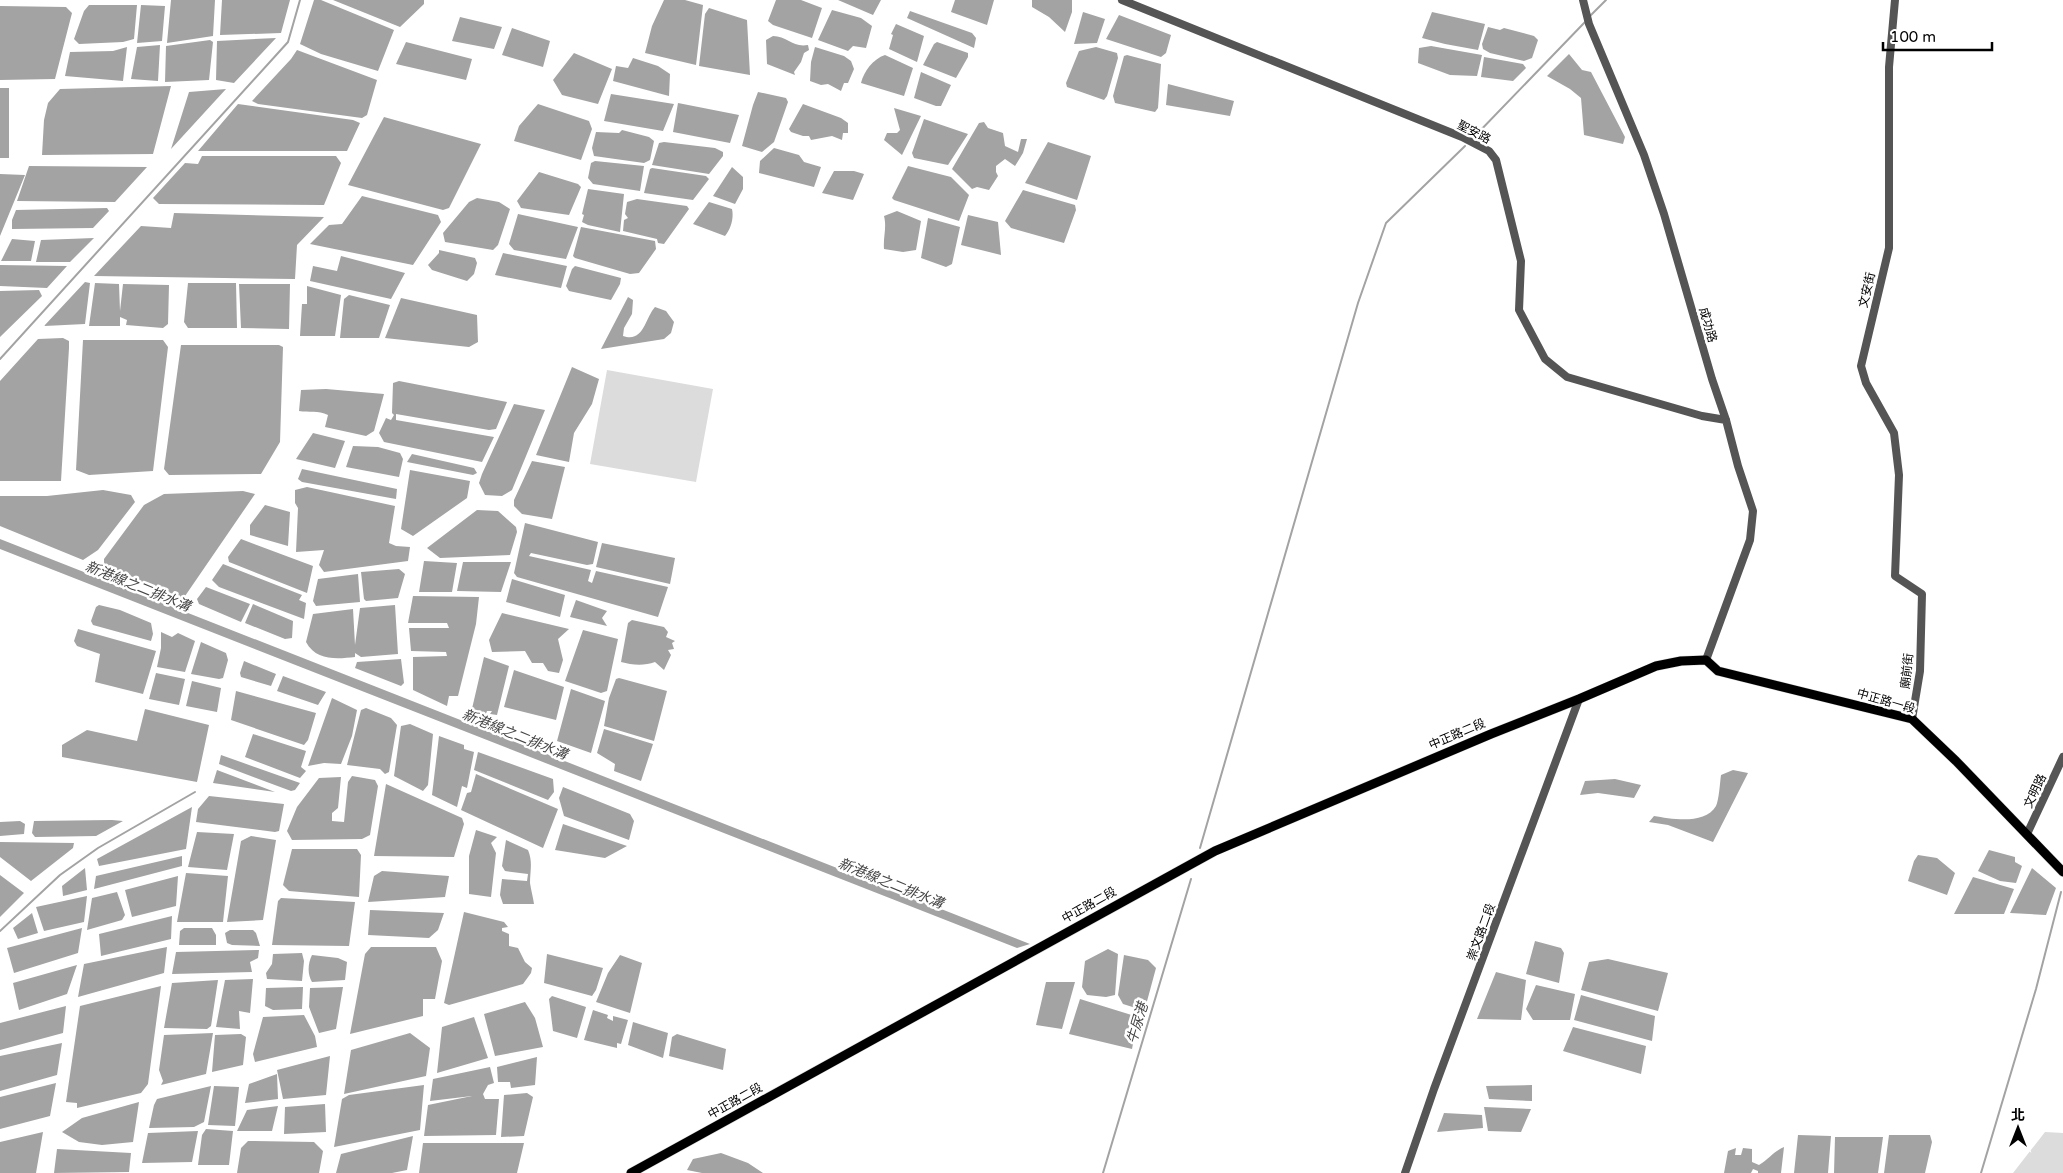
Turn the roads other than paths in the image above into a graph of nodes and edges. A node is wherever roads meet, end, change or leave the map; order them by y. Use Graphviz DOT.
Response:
graph roads {
  1 [pos="1122,0"];
  2 [pos="1583,0"];
  3 [pos="1895,0"];
  4 [pos="1726,420"];
  5 [pos="1895,576"];
  6 [pos="1706,660"];
  7 [pos="1578,700"];
  8 [pos="1912,719"];
  9 [pos="2063,757"];
  10 [pos="2027,834"];
  11 [pos="2063,872"];
  12 [pos="631,1173"];
  13 [pos="1405,1173"];
  1 -- 4 [label="street, 聖安路"];
  2 -- 4 [label="street, 成功路"];
  3 -- 5 [label="street, 文安街"];
  4 -- 6 [label="street, 成功路"];
  5 -- 8 [label="street, 廟前街"];
  6 -- 7 [label="main road, 中正路二段"];
  6 -- 8 [label="main road, 中正路一段"];
  7 -- 12 [label="main road, 中正路二段"];
  7 -- 13 [label="street, 崇文路二段"];
  8 -- 10 [label="main road, 中正路一段"];
  9 -- 10 [label="street, 文明路"];
  10 -- 11 [label="main road, 中正路一段"];
}
